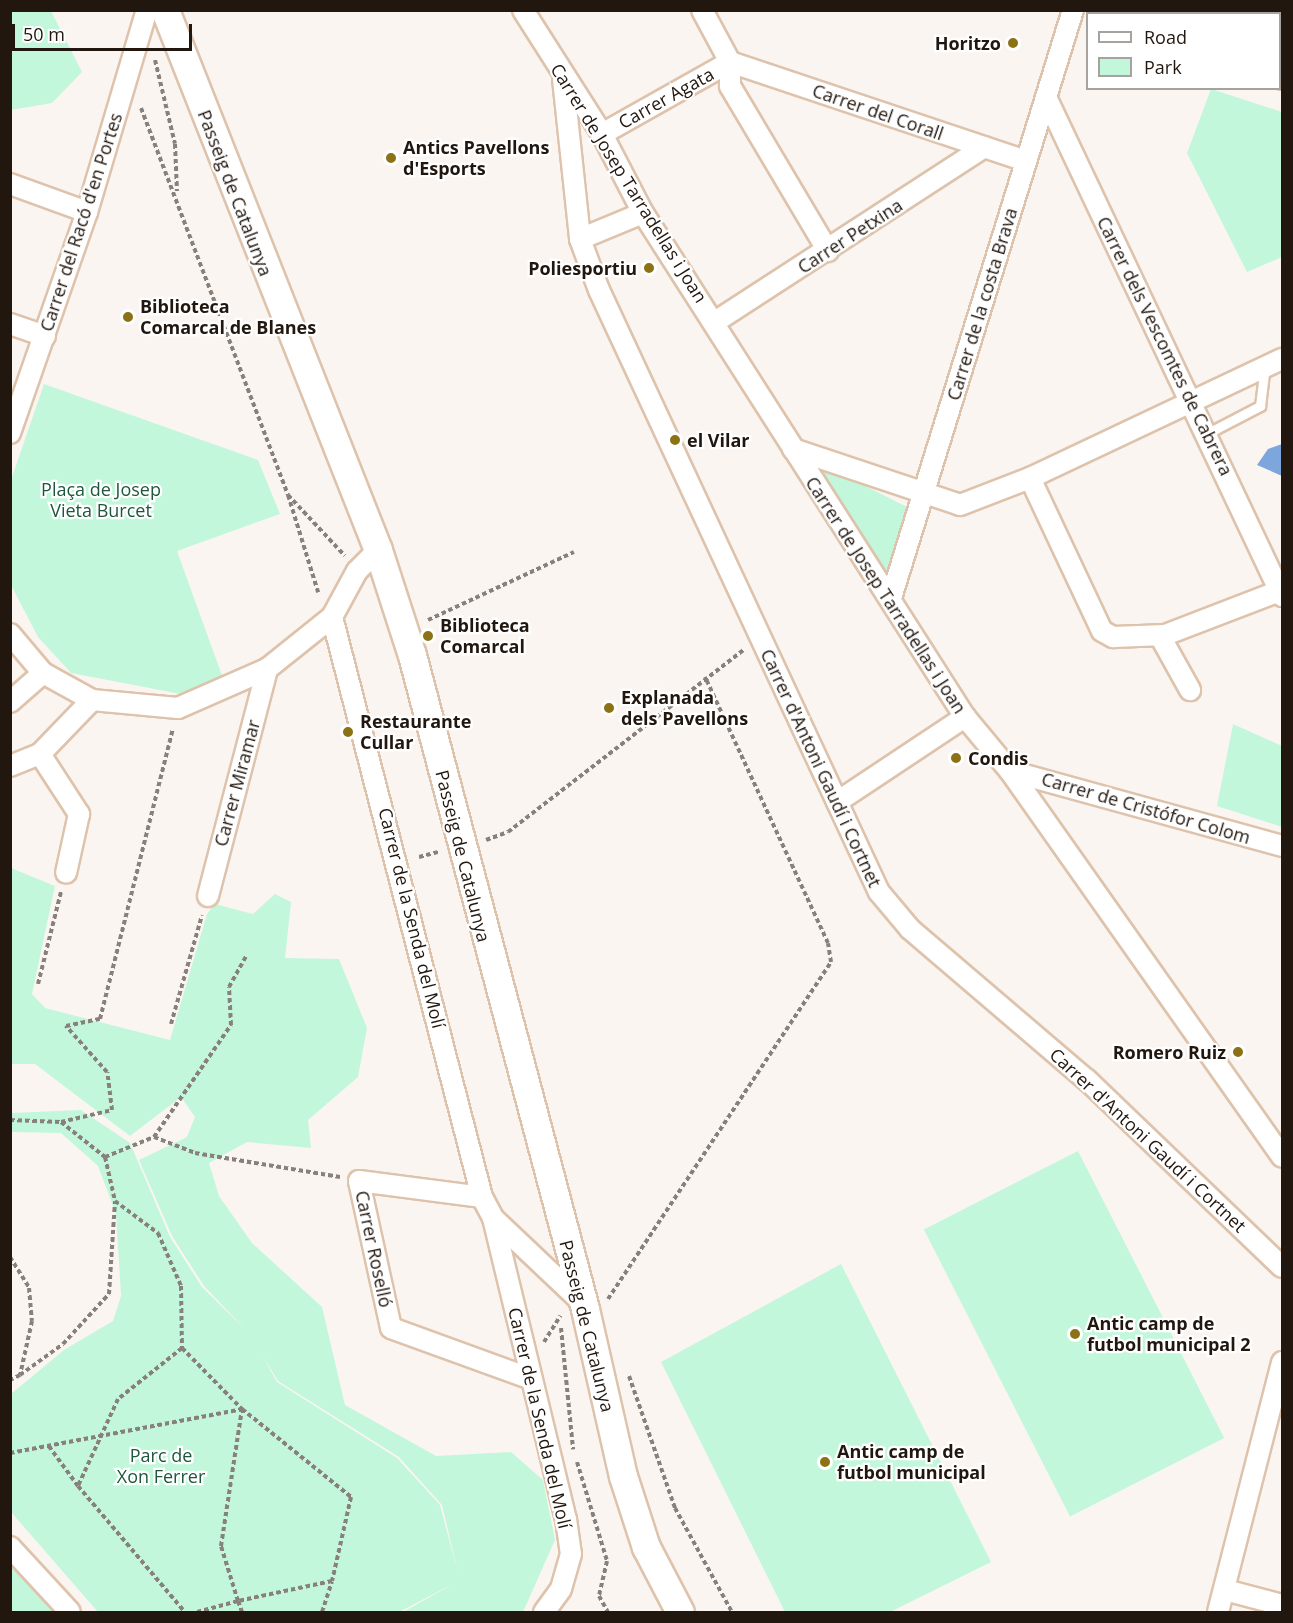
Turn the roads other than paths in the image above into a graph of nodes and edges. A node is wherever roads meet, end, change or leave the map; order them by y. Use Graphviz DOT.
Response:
graph roads {
  1 [pos="147,10"];
  2 [pos="165,10"];
  3 [pos="523,10"];
  4 [pos="702,10"];
  5 [pos="1073,10"];
  6 [pos="730,62"];
  7 [pos="563,79"];
  8 [pos="1046,97"];
  9 [pos="602,134"];
  10 [pos="984,147"];
  11 [pos="1026,161"];
  12 [pos="10,184"];
  13 [pos="87,212"];
  14 [pos="643,213"];
  15 [pos="580,239"];
  16 [pos="828,251"];
  17 [pos="715,322"];
  18 [pos="10,324"];
  19 [pos="45,336"];
  20 [pos="1274,363"];
  21 [pos="1194,402"];
  22 [pos="10,433"];
  23 [pos="1208,434"];
  24 [pos="793,449"];
  25 [pos="1030,478"];
  26 [pos="922,496"];
  27 [pos="378,550"];
  28 [pos="1282,592"];
  29 [pos="891,598"];
  30 [pos="332,617"];
  31 [pos="10,634"];
  32 [pos="1160,636"];
  33 [pos="267,669"];
  34 [pos="43,673"];
  35 [pos="1190,690"];
  36 [pos="92,700"];
  37 [pos="10,702"];
  38 [pos="965,717"];
  39 [pos="40,754"];
  40 [pos="10,766"];
  41 [pos="1010,771"];
  42 [pos="837,802"];
  43 [pos="1282,846"];
  44 [pos="66,873"];
  45 [pos="208,896"];
  46 [pos="1282,1156"];
  47 [pos="482,1197"];
  48 [pos="493,1218"];
  49 [pos="1282,1267"];
  50 [pos="584,1307"];
  51 [pos="1282,1362"];
  52 [pos="531,1378"];
  53 [pos="10,1547"];
  54 [pos="1225,1590"];
  55 [pos="1282,1605"];
  56 [pos="70,1612"];
  57 [pos="544,1612"];
  58 [pos="681,1612"];
  59 [pos="1218,1612"];
  1 -- 13 [label="street, Carrer del Racó d'en Portes"];
  2 -- 27 [label="street, Passeig de Catalunya"];
  3 -- 7 [label="street, Carrer de Josep Tarradellas i Joan"];
  4 -- 6 [label="street"];
  5 -- 8 [label="street, Carrer de la costa Brava"];
  6 -- 9 [label="street, Carrer Agata"];
  6 -- 10 [label="street, Carrer del Corall"];
  6 -- 16 [label="street"];
  7 -- 9 [label="street, Carrer de Josep Tarradellas i Joan"];
  7 -- 15 [label="street, Carrer d'Antoni Gaudí i Cortnet"];
  8 -- 11 [label="street, Carrer de la costa Brava"];
  8 -- 21 [label="street, Carrer dels Vescomtes de Cabrera"];
  9 -- 14 [label="street, Carrer de Josep Tarradellas i Joan"];
  10 -- 11 [label="street, Carrer del Corall"];
  10 -- 16 [label="street, Carrer Petxina"];
  11 -- 26 [label="street, Carrer de la costa Brava"];
  12 -- 13 [label="street"];
  13 -- 19 [label="street, Carrer del Racó d'en Portes"];
  14 -- 15 [label="street"];
  14 -- 17 [label="street, Carrer de Josep Tarradellas i Joan"];
  15 -- 42 [label="street, Carrer d'Antoni Gaudí i Cortnet"];
  16 -- 17 [label="street, Carrer Petxina"];
  17 -- 24 [label="street, Carrer de Josep Tarradellas i Joan"];
  18 -- 19 [label="street"];
  19 -- 22 [label="street, Carrer del Racó d'en Portes"];
  20 -- 21 [label="street"];
  20 -- 23 [label="lane"];
  21 -- 23 [label="street, Carrer dels Vescomtes de Cabrera"];
  21 -- 25 [label="street"];
  23 -- 28 [label="street, Carrer dels Vescomtes de Cabrera"];
  24 -- 26 [label="street"];
  24 -- 29 [label="street, Carrer de Josep Tarradellas i Joan"];
  25 -- 26 [label="street"];
  25 -- 32 [label="street"];
  26 -- 29 [label="street, Carrer de la costa Brava"];
  27 -- 30 [label="street"];
  27 -- 50 [label="street, Passeig de Catalunya"];
  28 -- 32 [label="street"];
  29 -- 38 [label="street, Carrer de Josep Tarradellas i Joan"];
  30 -- 33 [label="street"];
  30 -- 47 [label="street, Carrer de la Senda del Molí"];
  31 -- 34 [label="street"];
  32 -- 35 [label="street"];
  33 -- 36 [label="street"];
  33 -- 45 [label="street, Carrer Miramar"];
  34 -- 36 [label="street"];
  34 -- 37 [label="street"];
  36 -- 39 [label="street"];
  38 -- 41 [label="street, Carrer de Josep Tarradellas i Joan"];
  38 -- 42 [label="street"];
  39 -- 40 [label="street"];
  39 -- 44 [label="street"];
  41 -- 43 [label="street, Carrer de Cristófor Colom"];
  41 -- 46 [label="street, Carrer de Josep Tarradellas i Joan"];
  42 -- 49 [label="street, Carrer d'Antoni Gaudí i Cortnet"];
  47 -- 48 [label="street, Carrer de la Senda del Molí"];
  47 -- 52 [label="street, Carrer Roselló"];
  48 -- 50 [label="street, Carrer de la Senda del Molí"];
  48 -- 52 [label="street, Carrer de la Senda del Molí"];
  50 -- 58 [label="street, Passeig de Catalunya"];
  51 -- 54 [label="street"];
  52 -- 57 [label="street, Carrer de la Senda del Molí"];
  53 -- 56 [label="street"];
  54 -- 55 [label="street"];
  54 -- 59 [label="street"];
}
